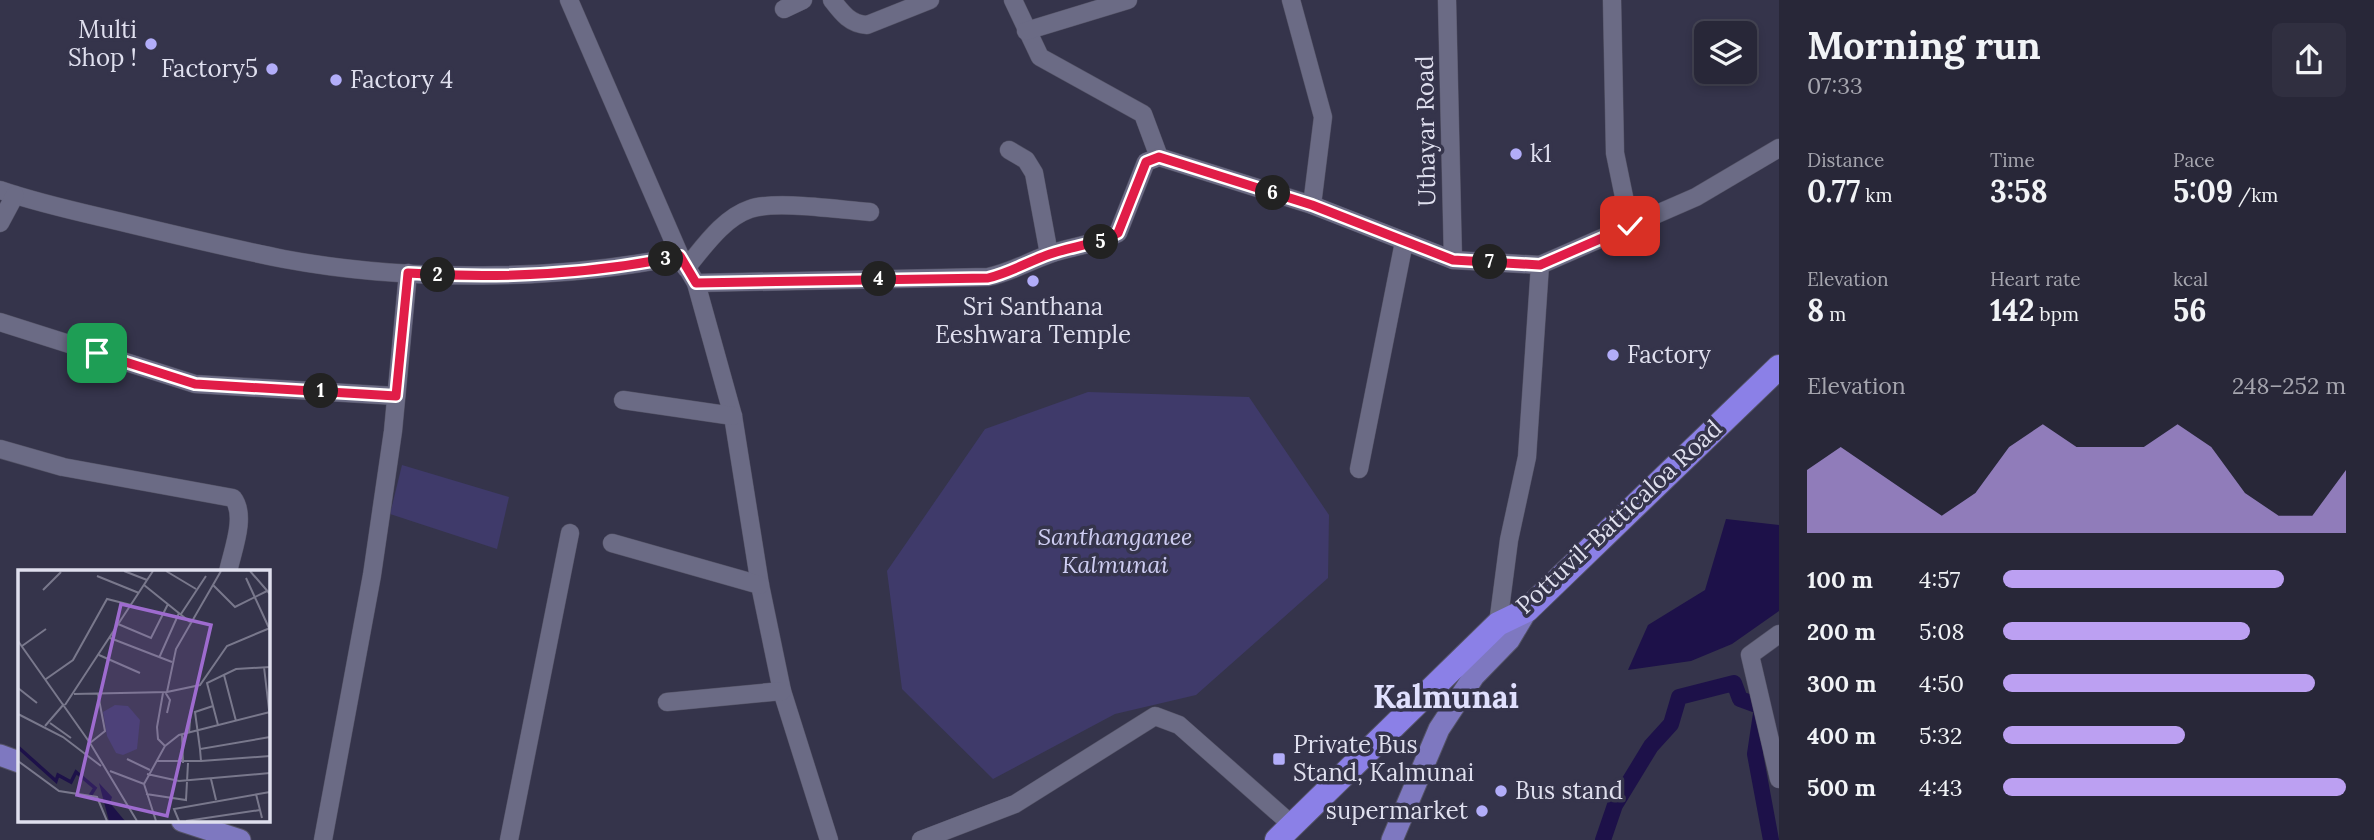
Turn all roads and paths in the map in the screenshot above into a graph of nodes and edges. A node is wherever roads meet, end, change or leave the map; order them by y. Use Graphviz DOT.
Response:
graph roads {
  1 [pos="569,0"];
  2 [pos="803,0"];
  3 [pos="832,0"];
  4 [pos="930,0"];
  5 [pos="1013,0"];
  6 [pos="1128,0"];
  7 [pos="1291,0"];
  8 [pos="1447,0"];
  9 [pos="1612,0"];
  10 [pos="785,9"];
  11 [pos="1026,31"];
  12 [pos="1779,148"];
  13 [pos="1009,150"];
  14 [pos="1159,157"];
  15 [pos="7,193"];
  16 [pos="1312,205"];
  17 [pos="870,212"];
  18 [pos="0,223"];
  19 [pos="1630,226"];
  20 [pos="1404,242"];
  21 [pos="1049,254"];
  22 [pos="1453,260"];
  23 [pos="683,262"];
  24 [pos="1540,265"];
  25 [pos="408,273"];
  26 [pos="696,283"];
  27 [pos="0,322"];
  28 [pos="1779,366"];
  29 [pos="396,396"];
  30 [pos="623,400"];
  31 [pos="733,416"];
  32 [pos="0,449"];
  33 [pos="1359,469"];
  34 [pos="570,533"];
  35 [pos="612,543"];
  36 [pos="228,570"];
  37 [pos="760,585"];
  38 [pos="1527,610"];
  39 [pos="1498,625"];
  40 [pos="1779,634"];
  41 [pos="782,691"];
  42 [pos="667,702"];
  43 [pos="1414,704"];
  44 [pos="1438,729"];
  45 [pos="0,755"];
  46 [pos="18,762"];
  47 [pos="1779,779"];
  48 [pos="185,822"];
  49 [pos="1284,832"];
  50 [pos="240,840"];
  51 [pos="323,840"];
  52 [pos="509,840"];
  53 [pos="829,840"];
  54 [pos="921,840"];
  55 [pos="1392,840"];
  1 -- 23 [label="street"];
  2 -- 10 [label="street"];
  3 -- 4 [label="street"];
  5 -- 11 [label="street"];
  6 -- 11 [label="street"];
  7 -- 16 [label="street"];
  8 -- 22 [label="street, Uthayar Road"];
  9 -- 19 [label="street"];
  11 -- 14 [label="street"];
  12 -- 19 [label="street"];
  13 -- 21 [label="street"];
  14 -- 16 [label="street"];
  14 -- 21 [label="street"];
  15 -- 18 [label="street"];
  15 -- 25 [label="street"];
  16 -- 20 [label="street"];
  17 -- 23 [label="street"];
  19 -- 24 [label="street"];
  20 -- 22 [label="street"];
  20 -- 33 [label="street"];
  21 -- 26 [label="street"];
  22 -- 24 [label="street"];
  23 -- 25 [label="street"];
  23 -- 26 [label="street"];
  24 -- 39 [label="street"];
  25 -- 29 [label="street"];
  26 -- 31 [label="street"];
  27 -- 29 [label="street"];
  28 -- 38 [label="highway, Pottuvil-Batticaloa Road"];
  29 -- 51 [label="street"];
  30 -- 31 [label="street"];
  31 -- 37 [label="street"];
  32 -- 36 [label="street"];
  34 -- 52 [label="street"];
  35 -- 37 [label="street"];
  37 -- 41 [label="street"];
  38 -- 39 [label="highway, Pottuvil-Batticaloa Road"];
  38 -- 44 [label="main road"];
  39 -- 43 [label="highway, Pottuvil-Batticaloa Road"];
  40 -- 47 [label="street"];
  41 -- 42 [label="street"];
  41 -- 53 [label="street"];
  43 -- 44 [label="main road"];
  43 -- 49 [label="highway, Pottuvil-Batticaloa Road"];
  44 -- 55 [label="main road"];
  45 -- 46 [label="main road"];
  48 -- 50 [label="main road"];
  49 -- 54 [label="street"];
}
